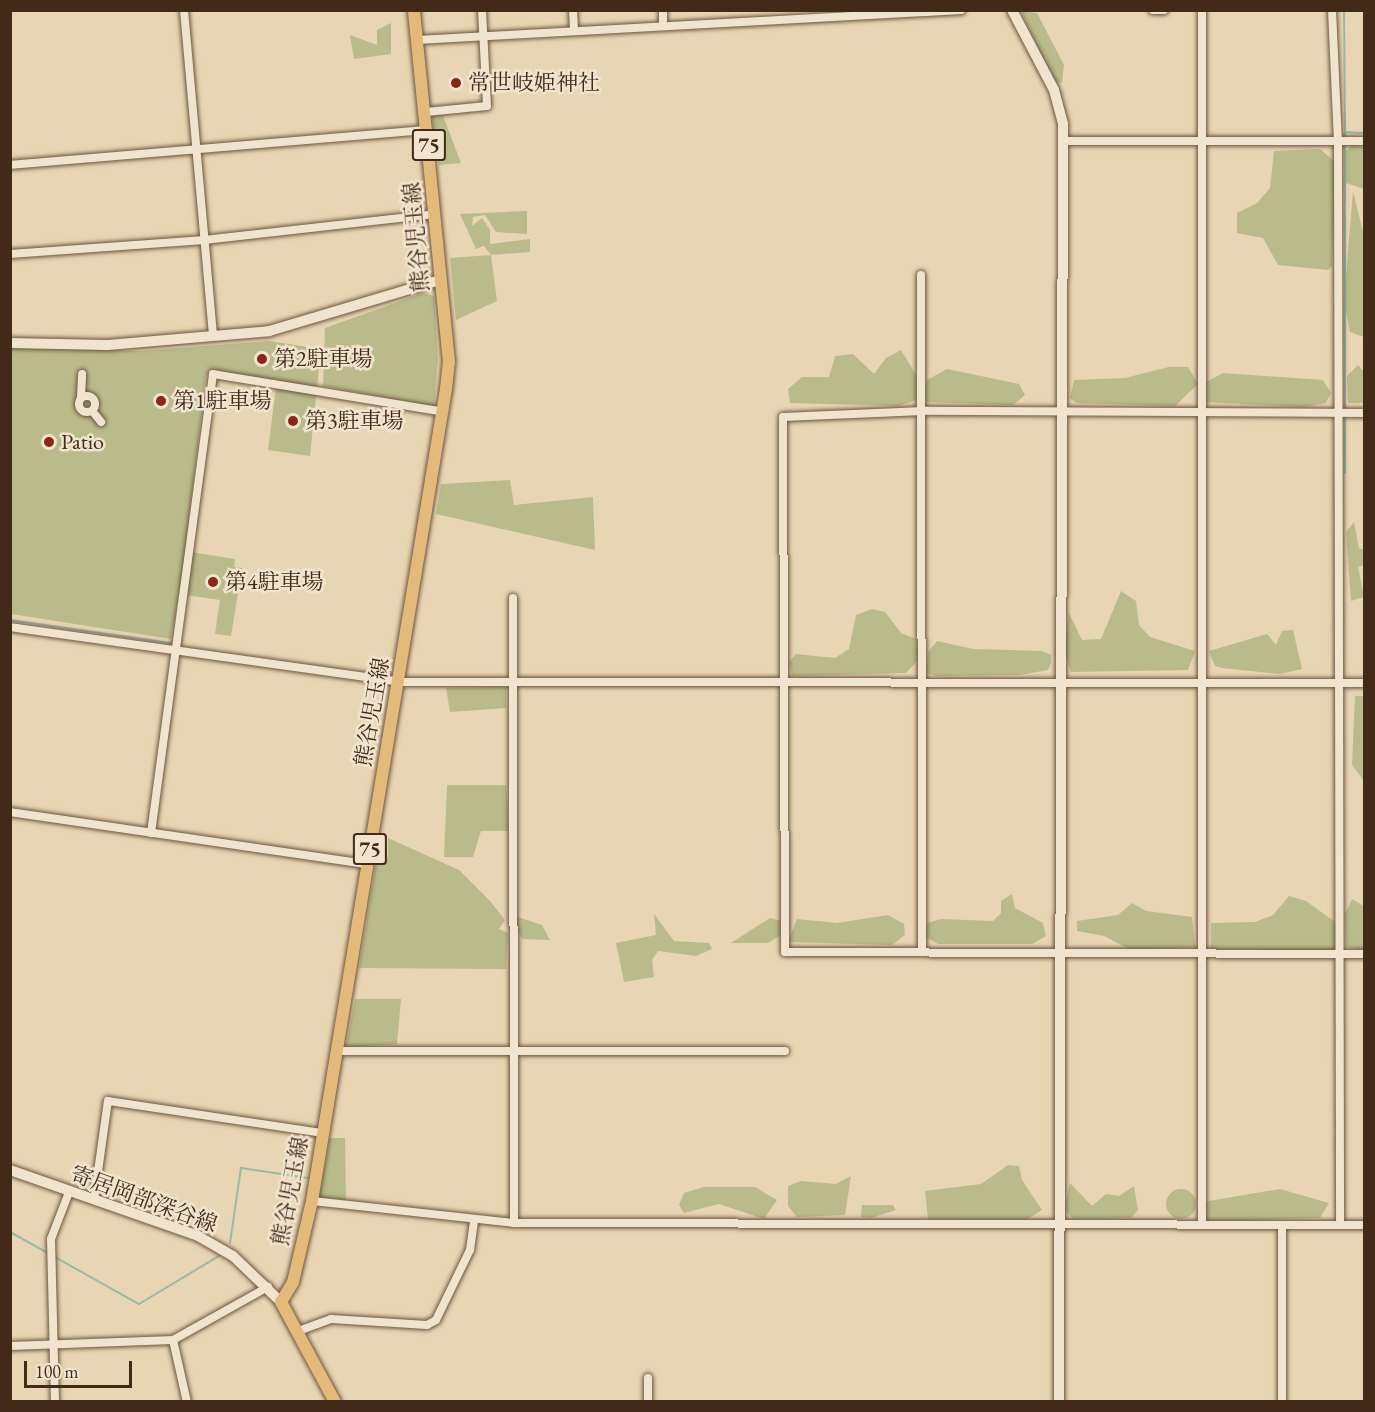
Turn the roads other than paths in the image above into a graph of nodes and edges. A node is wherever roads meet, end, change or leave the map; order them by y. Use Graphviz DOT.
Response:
graph roads {
  1 [pos="184,10"];
  2 [pos="414,10"];
  3 [pos="482,10"];
  4 [pos="573,10"];
  5 [pos="663,10"];
  6 [pos="962,10"];
  7 [pos="1012,10"];
  8 [pos="1153,10"];
  9 [pos="1164,10"];
  10 [pos="1202,10"];
  11 [pos="1332,10"];
  12 [pos="935,12"];
  13 [pos="663,25"];
  14 [pos="574,29"];
  15 [pos="483,34"];
  16 [pos="417,40"];
  17 [pos="426,112"];
  18 [pos="428,130"];
  19 [pos="1062,141"];
  20 [pos="1203,141"];
  21 [pos="1338,141"];
  22 [pos="1365,141"];
  23 [pos="195,148"];
  24 [pos="10,165"];
  25 [pos="435,214"];
  26 [pos="204,240"];
  27 [pos="10,254"];
  28 [pos="921,275"];
  29 [pos="440,280"];
  30 [pos="213,336"];
  31 [pos="10,343"];
  32 [pos="82,374"];
  33 [pos="81,396"];
  34 [pos="1062,410"];
  35 [pos="923,411"];
  36 [pos="93,412"];
  37 [pos="444,412"];
  38 [pos="1203,412"];
  39 [pos="1339,413"];
  40 [pos="1365,413"];
  41 [pos="101,422"];
  42 [pos="513,598"];
  43 [pos="10,627"];
  44 [pos="174,652"];
  45 [pos="512,681"];
  46 [pos="785,681"];
  47 [pos="921,681"];
  48 [pos="1061,681"];
  49 [pos="399,682"];
  50 [pos="1202,682"];
  51 [pos="1339,683"];
  52 [pos="1365,683"];
  53 [pos="10,812"];
  54 [pos="151,833"];
  55 [pos="367,864"];
  56 [pos="922,952"];
  57 [pos="1060,952"];
  58 [pos="1202,953"];
  59 [pos="1339,954"];
  60 [pos="1365,954"];
  61 [pos="510,1051"];
  62 [pos="785,1051"];
  63 [pos="337,1052"];
  64 [pos="323,1133"];
  65 [pos="10,1170"];
  66 [pos="69,1192"];
  67 [pos="94,1200"];
  68 [pos="312,1201"];
  69 [pos="474,1220"];
  70 [pos="514,1223"];
  71 [pos="1202,1225"];
  72 [pos="1282,1225"];
  73 [pos="1340,1225"];
  74 [pos="1365,1225"];
  75 [pos="1060,1226"];
  76 [pos="268,1287"];
  77 [pos="281,1302"];
  78 [pos="301,1330"];
  79 [pos="173,1340"];
  80 [pos="53,1345"];
  81 [pos="10,1346"];
  82 [pos="648,1378"];
  83 [pos="55,1401"];
  84 [pos="187,1401"];
  85 [pos="335,1401"];
  86 [pos="648,1401"];
  87 [pos="1059,1401"];
  88 [pos="1282,1401"];
  1 -- 23 [label="street"];
  2 -- 16 [label="main road, 熊谷児玉線 / 75"];
  3 -- 15 [label="street"];
  4 -- 14 [label="street"];
  5 -- 13 [label="street"];
  6 -- 12 [label="street"];
  7 -- 19 [label="street"];
  8 -- 9 [label="street"];
  10 -- 20 [label="street"];
  11 -- 21 [label="street"];
  12 -- 13 [label="street"];
  13 -- 14 [label="street"];
  14 -- 15 [label="street"];
  15 -- 16 [label="street"];
  15 -- 17 [label="street"];
  16 -- 17 [label="main road, 熊谷児玉線 / 75"];
  17 -- 18 [label="main road, 熊谷児玉線 / 75"];
  18 -- 23 [label="street"];
  18 -- 25 [label="main road, 熊谷児玉線 / 75"];
  19 -- 20 [label="street"];
  19 -- 34 [label="street"];
  20 -- 21 [label="street"];
  20 -- 38 [label="street"];
  21 -- 22 [label="street"];
  21 -- 39 [label="street"];
  23 -- 24 [label="street"];
  23 -- 26 [label="street"];
  25 -- 26 [label="street"];
  25 -- 29 [label="main road, 熊谷児玉線 / 75"];
  26 -- 27 [label="street"];
  26 -- 30 [label="street"];
  28 -- 35 [label="street"];
  29 -- 30 [label="street"];
  29 -- 37 [label="main road, 熊谷児玉線 / 75"];
  30 -- 31 [label="street"];
  32 -- 33 [label="street"];
  33 -- 36 [label="street"];
  33 -- 36 [label="street"];
  34 -- 35 [label="street"];
  34 -- 38 [label="street"];
  34 -- 48 [label="street"];
  35 -- 46 [label="street"];
  35 -- 47 [label="street"];
  36 -- 41 [label="street"];
  37 -- 44 [label="street"];
  37 -- 49 [label="main road, 熊谷児玉線 / 75"];
  38 -- 39 [label="street"];
  38 -- 50 [label="street"];
  39 -- 40 [label="street"];
  39 -- 51 [label="street"];
  42 -- 45 [label="street"];
  43 -- 44 [label="street"];
  44 -- 49 [label="street"];
  44 -- 54 [label="street"];
  45 -- 46 [label="street"];
  45 -- 49 [label="street"];
  45 -- 61 [label="street"];
  46 -- 47 [label="street"];
  46 -- 56 [label="street"];
  47 -- 48 [label="street"];
  47 -- 56 [label="street"];
  48 -- 50 [label="street"];
  48 -- 57 [label="street"];
  49 -- 55 [label="main road, 熊谷児玉線 / 75"];
  50 -- 51 [label="street"];
  50 -- 58 [label="street"];
  51 -- 52 [label="street"];
  51 -- 59 [label="street"];
  53 -- 54 [label="street"];
  54 -- 55 [label="street"];
  55 -- 63 [label="main road, 熊谷児玉線 / 75"];
  56 -- 57 [label="street"];
  57 -- 58 [label="street"];
  57 -- 75 [label="street"];
  58 -- 59 [label="street"];
  58 -- 71 [label="street"];
  59 -- 60 [label="street"];
  59 -- 73 [label="street"];
  61 -- 62 [label="street"];
  61 -- 63 [label="street"];
  61 -- 70 [label="street"];
  63 -- 64 [label="main road, 熊谷児玉線 / 75"];
  64 -- 67 [label="street"];
  64 -- 68 [label="main road, 熊谷児玉線 / 75"];
  65 -- 66 [label="street, 寄居岡部深谷線"];
  66 -- 67 [label="street, 寄居岡部深谷線"];
  66 -- 80 [label="street"];
  67 -- 76 [label="street, 寄居岡部深谷線"];
  68 -- 69 [label="street"];
  68 -- 77 [label="main road, 熊谷児玉線 / 75"];
  69 -- 70 [label="street"];
  69 -- 78 [label="street"];
  70 -- 75 [label="street"];
  71 -- 72 [label="street"];
  71 -- 75 [label="street"];
  72 -- 73 [label="street"];
  72 -- 88 [label="street"];
  73 -- 74 [label="street"];
  75 -- 87 [label="street"];
  76 -- 77 [label="street, 寄居岡部深谷線"];
  76 -- 79 [label="street"];
  77 -- 78 [label="main road"];
  78 -- 85 [label="main road"];
  79 -- 80 [label="street"];
  79 -- 84 [label="street"];
  80 -- 81 [label="street"];
  80 -- 83 [label="street"];
  82 -- 86 [label="street"];
}
